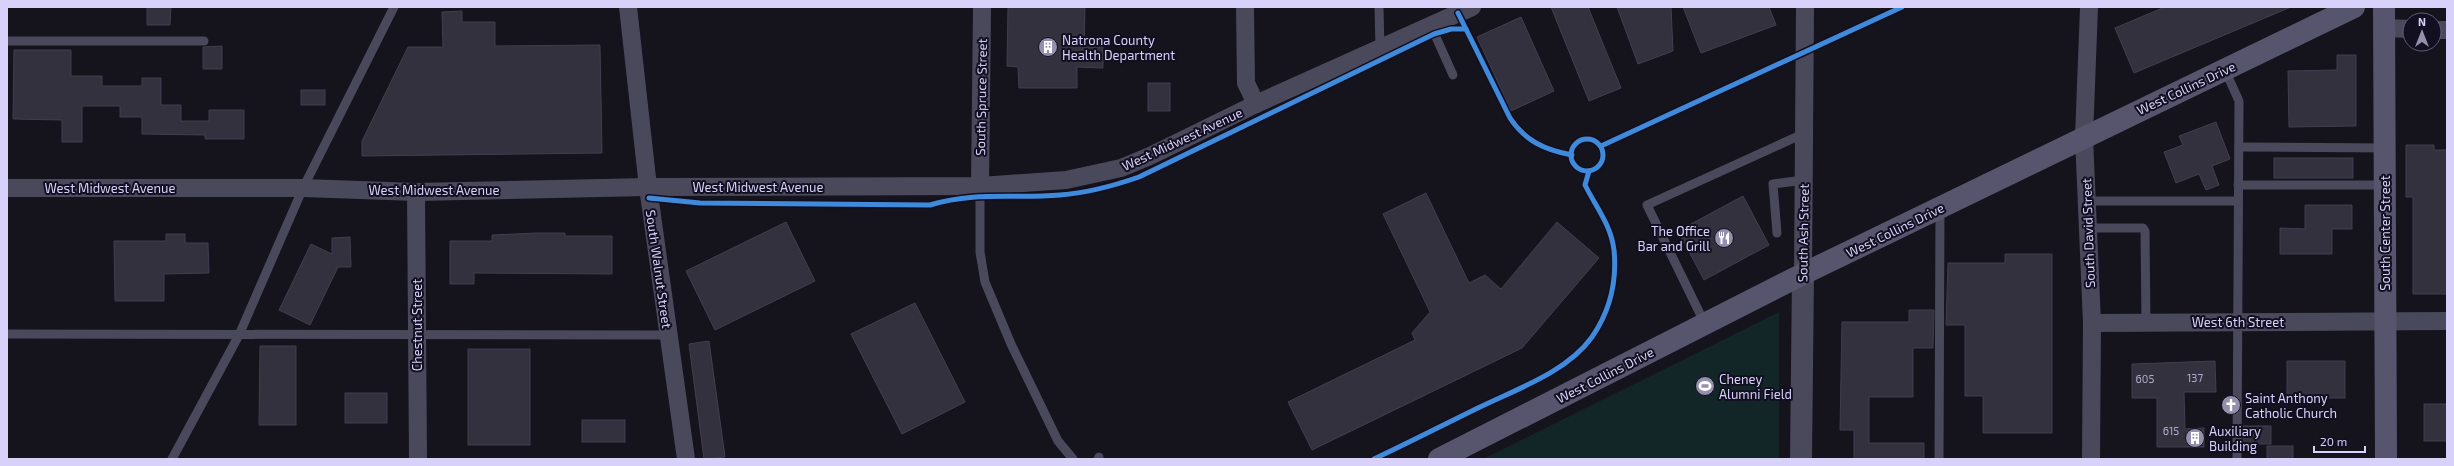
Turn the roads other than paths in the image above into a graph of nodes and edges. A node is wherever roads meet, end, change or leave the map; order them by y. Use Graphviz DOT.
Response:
graph roads {
  1 [pos="394,7"];
  2 [pos="628,7"];
  3 [pos="982,7"];
  4 [pos="1245,7"];
  5 [pos="1379,7"];
  6 [pos="1472,7"];
  7 [pos="1805,7"];
  8 [pos="2089,7"];
  9 [pos="2354,7"];
  10 [pos="2384,7"];
  11 [pos="1430,26"];
  12 [pos="2385,28"];
  13 [pos="2402,29"];
  14 [pos="7,41"];
  15 [pos="204,41"];
  16 [pos="1380,50"];
  17 [pos="2225,70"];
  18 [pos="1453,75"];
  19 [pos="1256,104"];
  20 [pos="1804,133"];
  21 [pos="2084,137"];
  22 [pos="2239,147"];
  23 [pos="2385,148"];
  24 [pos="1804,180"];
  25 [pos="2238,185"];
  26 [pos="2385,185"];
  27 [pos="980,186"];
  28 [pos="648,187"];
  29 [pos="7,188"];
  30 [pos="303,188"];
  31 [pos="416,192"];
  32 [pos="2087,201"];
  33 [pos="2238,201"];
  34 [pos="1940,208"];
  35 [pos="2088,228"];
  36 [pos="1777,233"];
  37 [pos="1803,274"];
  38 [pos="2385,321"];
  39 [pos="2447,321"];
  40 [pos="2236,322"];
  41 [pos="2092,323"];
  42 [pos="2146,323"];
  43 [pos="1705,324"];
  44 [pos="7,334"];
  45 [pos="238,335"];
  46 [pos="417,335"];
  47 [pos="669,335"];
  48 [pos="172,459"];
  49 [pos="418,459"];
  50 [pos="686,459"];
  51 [pos="1073,459"];
  52 [pos="1439,459"];
  53 [pos="1801,459"];
  54 [pos="1939,459"];
  55 [pos="2091,459"];
  56 [pos="2237,459"];
  57 [pos="2386,459"];
  1 -- 30 [label="lane"];
  2 -- 28 [label="street, South Walnut Street"];
  3 -- 27 [label="street, South Spruce Street"];
  4 -- 19 [label="street"];
  5 -- 16 [label="lane"];
  6 -- 11 [label="street, West Midwest Avenue"];
  7 -- 20 [label="street, South Ash Street"];
  8 -- 21 [label="street, South David Street"];
  9 -- 17 [label="main road, West Collins Drive"];
  10 -- 12 [label="main road, South Center Street"];
  11 -- 16 [label="street, West Midwest Avenue"];
  11 -- 18 [label="lane"];
  12 -- 13 [label="street"];
  12 -- 23 [label="main road, South Center Street"];
  14 -- 15 [label="lane"];
  16 -- 19 [label="street, West Midwest Avenue"];
  17 -- 21 [label="main road, West Collins Drive"];
  17 -- 22 [label="lane"];
  19 -- 27 [label="street, West Midwest Avenue"];
  20 -- 24 [label="street, South Ash Street"];
  20 -- 43 [label="lane"];
  21 -- 32 [label="street, South David Street"];
  21 -- 34 [label="main road, West Collins Drive"];
  22 -- 23 [label="lane"];
  22 -- 25 [label="lane"];
  23 -- 26 [label="main road, South Center Street"];
  24 -- 36 [label="lane"];
  24 -- 37 [label="street, South Ash Street"];
  25 -- 26 [label="lane"];
  25 -- 33 [label="lane"];
  26 -- 38 [label="main road, South Center Street"];
  27 -- 28 [label="street, West Midwest Avenue"];
  27 -- 51 [label="lane"];
  28 -- 31 [label="street, West Midwest Avenue"];
  28 -- 47 [label="street, South Walnut Street"];
  29 -- 30 [label="street, West Midwest Avenue"];
  30 -- 31 [label="street, West Midwest Avenue"];
  30 -- 45 [label="lane"];
  31 -- 46 [label="street, Chestnut Street"];
  32 -- 33 [label="lane"];
  32 -- 35 [label="street, South David Street"];
  33 -- 40 [label="lane"];
  34 -- 37 [label="main road, West Collins Drive"];
  34 -- 54 [label="lane"];
  35 -- 41 [label="street, South David Street"];
  35 -- 42 [label="lane"];
  37 -- 43 [label="main road, West Collins Drive"];
  37 -- 53 [label="street, South Ash Street"];
  38 -- 39 [label="street, West 6th Street"];
  38 -- 40 [label="street, West 6th Street"];
  38 -- 57 [label="main road, South Center Street"];
  40 -- 42 [label="street, West 6th Street"];
  40 -- 56 [label="lane"];
  41 -- 42 [label="street, West 6th Street"];
  41 -- 55 [label="street, South David Street"];
  43 -- 52 [label="main road, West Collins Drive"];
  44 -- 45 [label="lane"];
  45 -- 46 [label="lane"];
  45 -- 48 [label="lane"];
  46 -- 47 [label="lane"];
  46 -- 49 [label="street, Chestnut Street"];
  47 -- 50 [label="street, South Walnut Street"];
}
